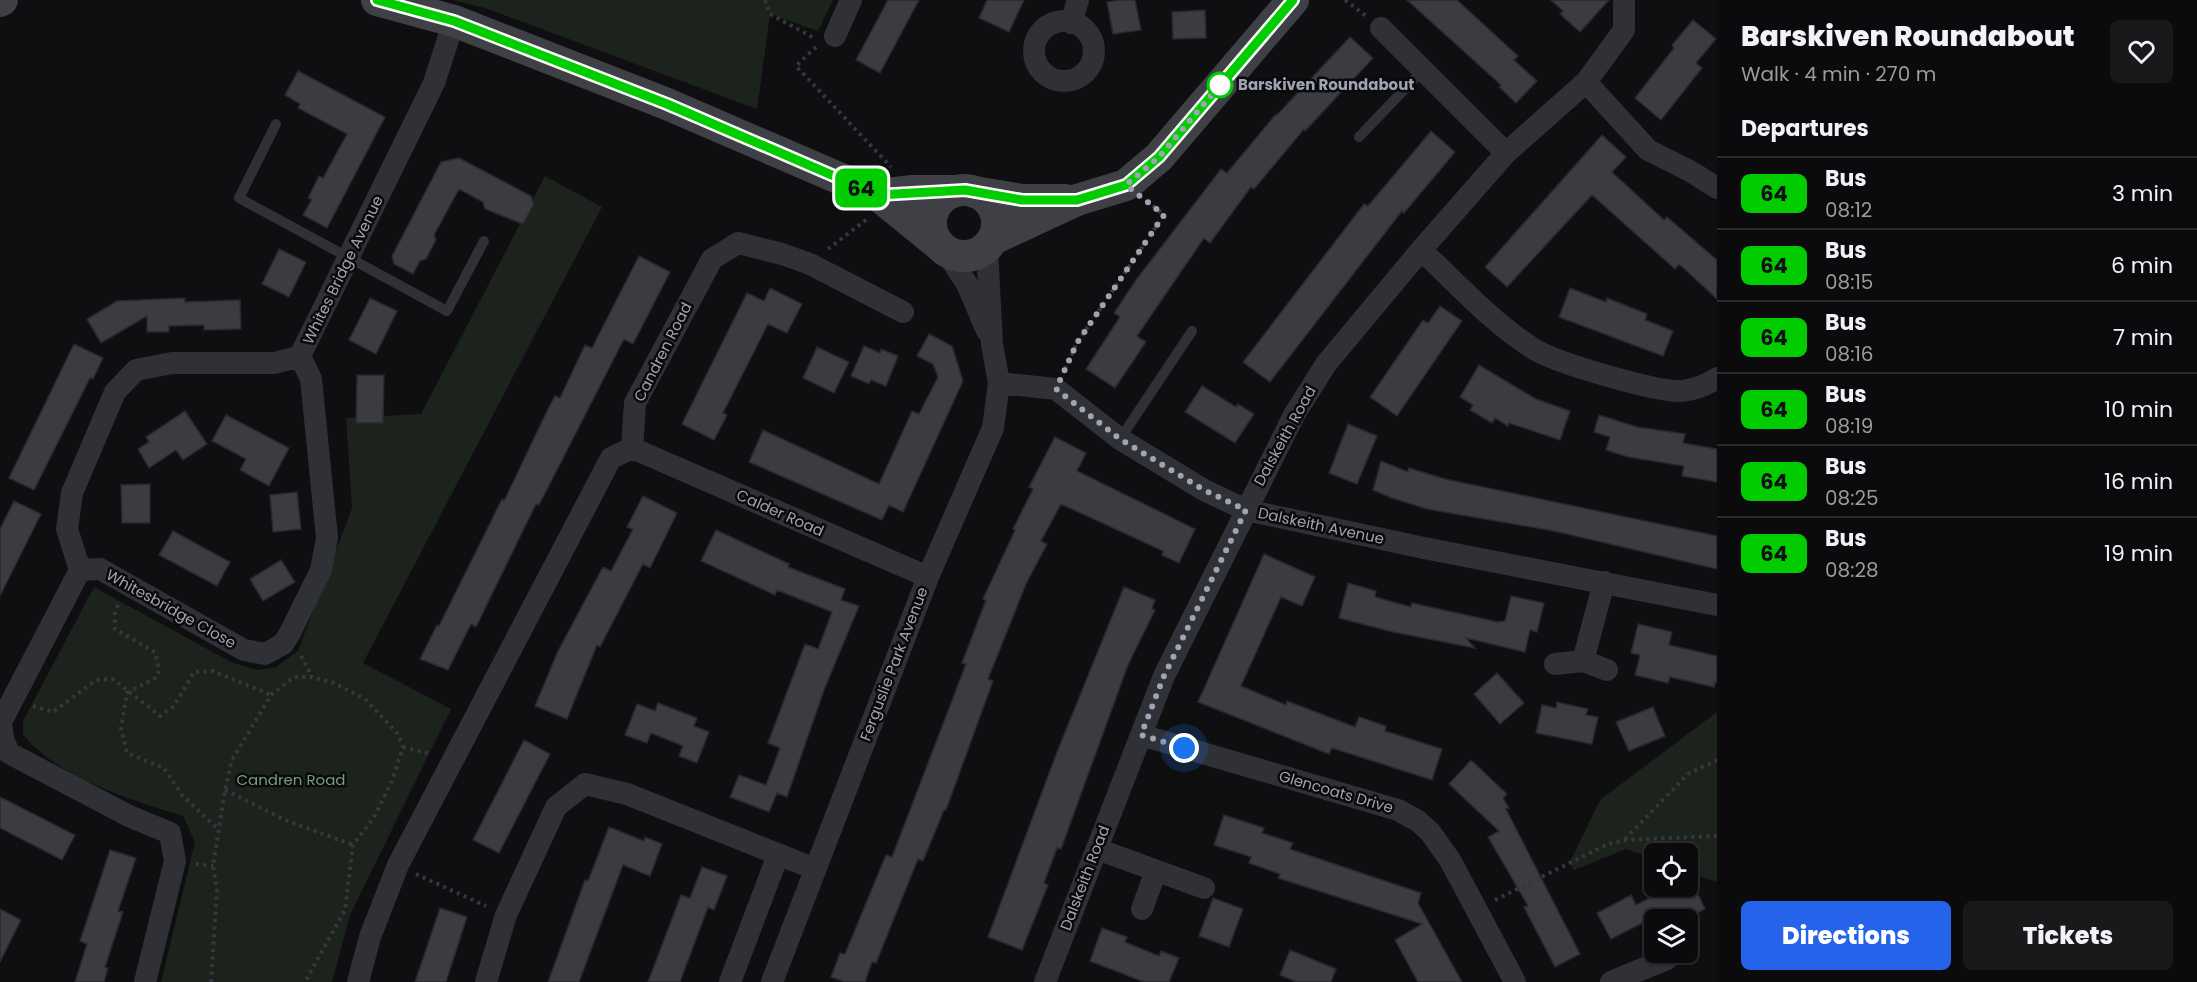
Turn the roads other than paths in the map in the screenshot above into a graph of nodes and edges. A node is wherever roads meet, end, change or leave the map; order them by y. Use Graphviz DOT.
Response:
graph roads {
  1 [pos="377,0"];
  2 [pos="851,0"];
  3 [pos="1078,0"];
  4 [pos="1293,0"];
  5 [pos="1624,0"];
  6 [pos="454,21"];
  7 [pos="1071,23"];
  8 [pos="1381,28"];
  9 [pos="835,36"];
  10 [pos="1424,70"];
  11 [pos="1586,82"];
  12 [pos="276,124"];
  13 [pos="1359,137"];
  14 [pos="1506,153"];
  15 [pos="1717,188"];
  16 [pos="872,192"];
  17 [pos="964,192"];
  18 [pos="1077,200"];
  19 [pos="484,242"];
  20 [pos="990,243"];
  21 [pos="942,248"];
  22 [pos="1421,250"];
  23 [pos="349,257"];
  24 [pos="903,312"];
  25 [pos="1192,331"];
  26 [pos="992,344"];
  27 [pos="300,356"];
  28 [pos="1717,378"];
  29 [pos="999,383"];
  30 [pos="1120,439"];
  31 [pos="632,448"];
  32 [pos="1246,510"];
  33 [pos="80,570"];
  34 [pos="928,577"];
  35 [pos="1604,582"];
  36 [pos="1717,605"];
  37 [pos="1583,661"];
  38 [pos="1555,664"];
  39 [pos="1607,670"];
  40 [pos="1141,735"];
  41 [pos="1,740"];
  42 [pos="1097,849"];
  43 [pos="778,855"];
  44 [pos="815,868"];
  45 [pos="1156,871"];
  46 [pos="1204,888"];
  47 [pos="1142,909"];
  48 [pos="1657,963"];
  49 [pos="145,982"];
  50 [pos="358,982"];
  51 [pos="486,982"];
  52 [pos="730,982"];
  53 [pos="772,982"];
  54 [pos="1045,982"];
  55 [pos="1515,982"];
  56 [pos="1611,982"];
  1 -- 6 [label="street"];
  2 -- 9 [label="street"];
  3 -- 7 [label="street"];
  4 -- 18 [label="street"];
  5 -- 11 [label="street, Dalskeith Road"];
  6 -- 16 [label="street"];
  6 -- 23 [label="street, Whites Bridge Avenue"];
  8 -- 10 [label="street"];
  10 -- 13 [label="lane"];
  10 -- 14 [label="street"];
  11 -- 14 [label="street, Dalskeith Road"];
  11 -- 15 [label="street"];
  12 -- 23 [label="lane"];
  14 -- 22 [label="street, Dalskeith Road"];
  16 -- 17 [label="street"];
  16 -- 21 [label="street"];
  17 -- 18 [label="street"];
  17 -- 20 [label="street"];
  17 -- 21 [label="street"];
  18 -- 20 [label="street"];
  19 -- 23 [label="lane"];
  20 -- 21 [label="street"];
  20 -- 26 [label="street, Ferguslie Park Avenue"];
  21 -- 26 [label="street, Ferguslie Park Avenue"];
  22 -- 28 [label="street"];
  22 -- 32 [label="street, Dalskeith Road"];
  23 -- 27 [label="street, Whites Bridge Avenue"];
  24 -- 31 [label="street, Candren Road"];
  25 -- 30 [label="lane"];
  26 -- 29 [label="street, Ferguslie Park Avenue"];
  27 -- 33 [label="street, Whites Bridge Avenue"];
  27 -- 33 [label="street, Whitesbridge Close"];
  29 -- 30 [label="street, Dalskeith Avenue"];
  29 -- 34 [label="street, Ferguslie Park Avenue"];
  30 -- 32 [label="street, Dalskeith Avenue"];
  31 -- 34 [label="street, Calder Road"];
  31 -- 50 [label="street"];
  32 -- 35 [label="street, Dalskeith Avenue"];
  32 -- 40 [label="street, Dalskeith Road"];
  33 -- 41 [label="street"];
  34 -- 44 [label="street, Ferguslie Park Avenue"];
  35 -- 36 [label="street, Dalskeith Avenue"];
  35 -- 37 [label="street"];
  37 -- 38 [label="street"];
  37 -- 39 [label="street"];
  40 -- 42 [label="street, Dalskeith Road"];
  40 -- 55 [label="street, Glencoats Drive"];
  41 -- 49 [label="street"];
  42 -- 45 [label="street"];
  42 -- 54 [label="street, Dalskeith Road"];
  43 -- 44 [label="street"];
  43 -- 51 [label="street"];
  43 -- 52 [label="street"];
  44 -- 53 [label="street, Ferguslie Park Avenue"];
  45 -- 46 [label="street"];
  45 -- 47 [label="street"];
  48 -- 56 [label="street"];
}
